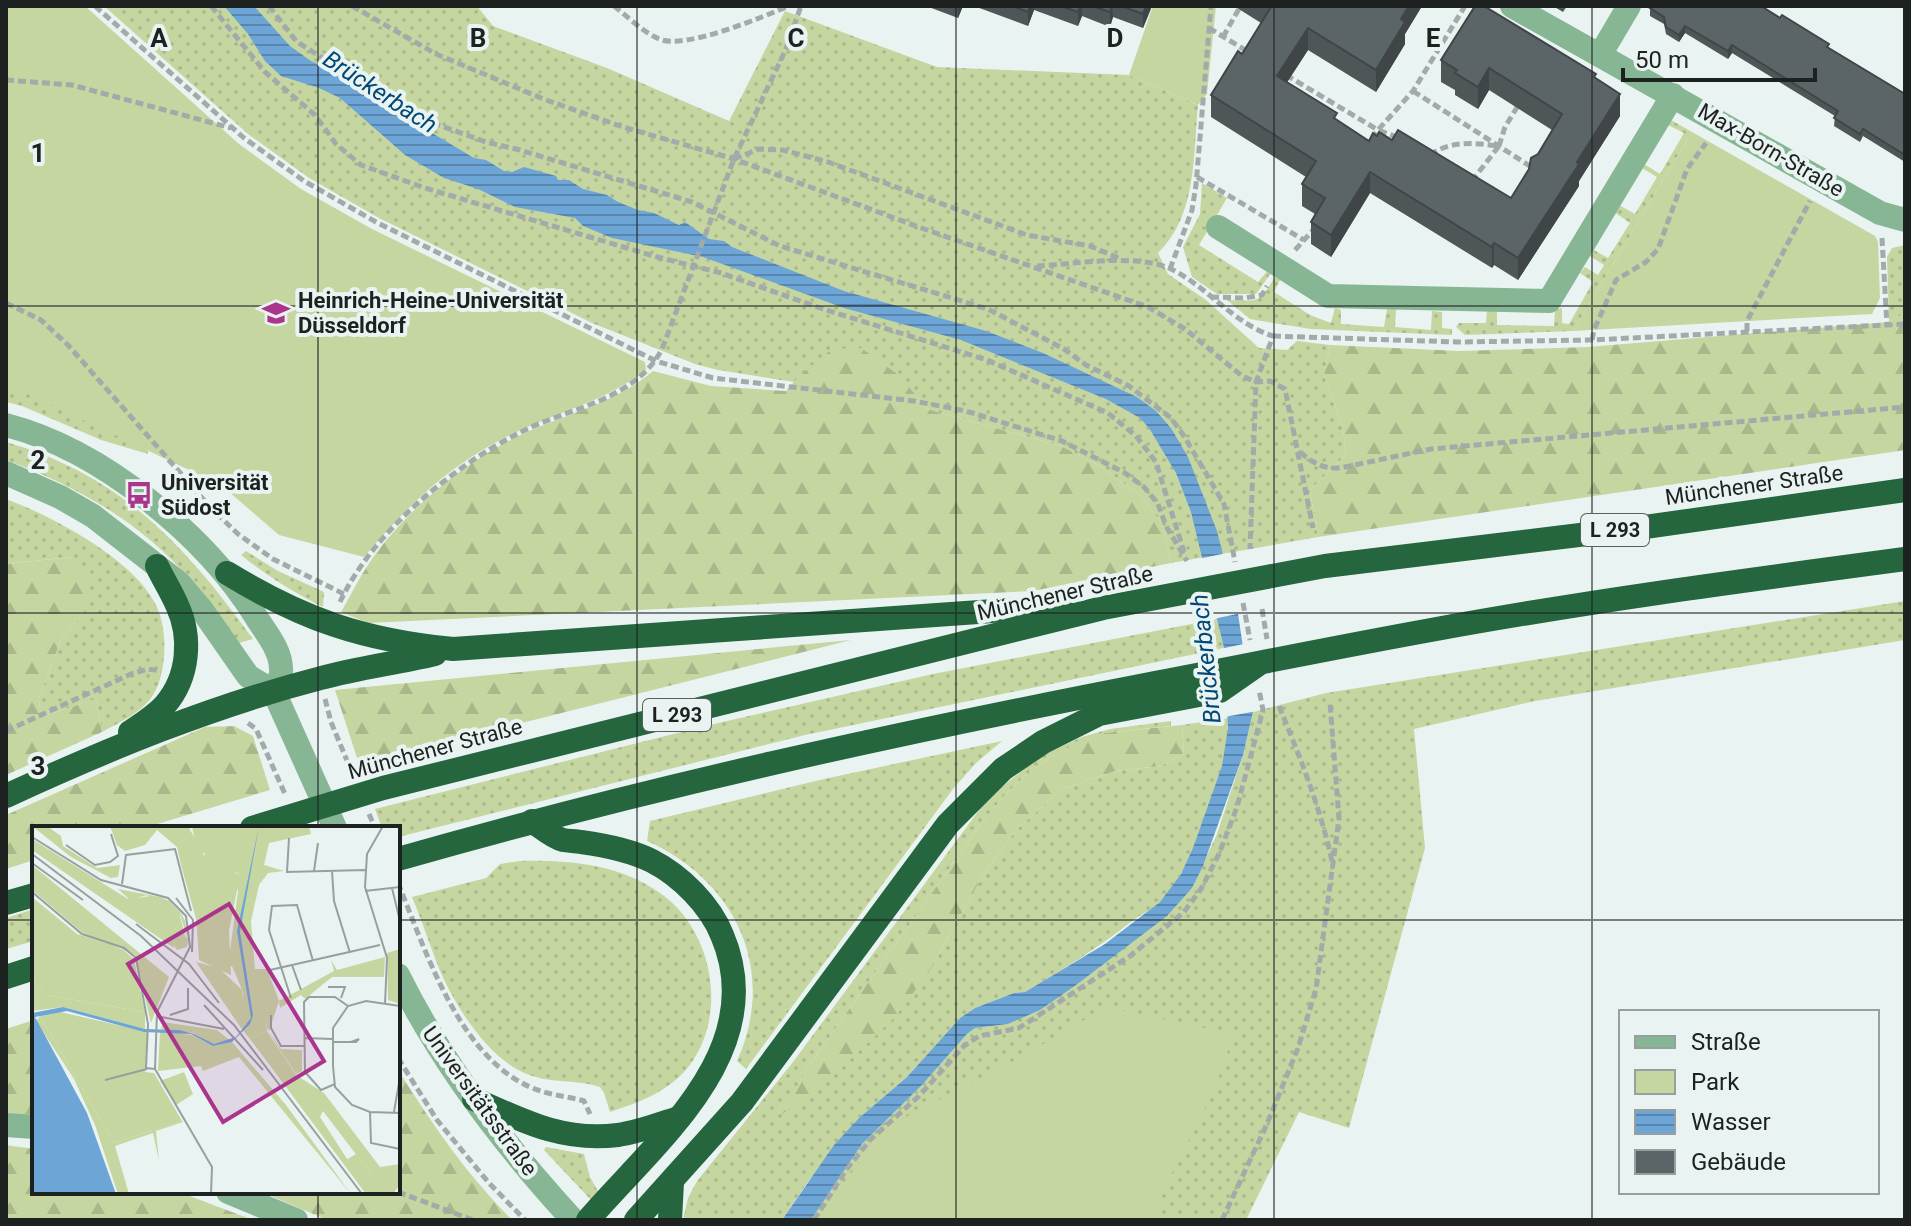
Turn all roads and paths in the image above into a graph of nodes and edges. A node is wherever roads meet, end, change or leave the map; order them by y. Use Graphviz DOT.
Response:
graph roads {
  1 [pos="95,6"];
  2 [pos="211,6"];
  3 [pos="269,6"];
  4 [pos="352,6"];
  5 [pos="614,6"];
  6 [pos="789,6"];
  7 [pos="801,6"];
  8 [pos="1211,6"];
  9 [pos="1465,6"];
  10 [pos="1512,6"];
  11 [pos="1240,7"];
  12 [pos="1625,7"];
  13 [pos="1209,28"];
  14 [pos="1223,37"];
  15 [pos="1441,45"];
  16 [pos="1453,52"];
  17 [pos="1255,55"];
  18 [pos="1600,55"];
  19 [pos="1278,70"];
  20 [pos="6,80"];
  21 [pos="1413,91"];
  22 [pos="1673,95"];
  23 [pos="1326,98"];
  24 [pos="1520,103"];
  25 [pos="1319,110"];
  26 [pos="232,128"];
  27 [pos="1378,130"];
  28 [pos="1405,142"];
  29 [pos="1499,146"];
  30 [pos="1366,148"];
  31 [pos="1426,158"];
  32 [pos="734,159"];
  33 [pos="1687,169"];
  34 [pos="1540,172"];
  35 [pos="1197,176"];
  36 [pos="1822,179"];
  37 [pos="1466,190"];
  38 [pos="1880,213"];
  39 [pos="1905,220"];
  40 [pos="1322,221"];
  41 [pos="1218,227"];
  42 [pos="1304,240"];
  43 [pos="1121,259"];
  44 [pos="1280,265"];
  45 [pos="1032,266"];
  46 [pos="1170,269"];
  47 [pos="1210,296"];
  48 [pos="6,303"];
  49 [pos="1905,324"];
  50 [pos="1887,326"];
  51 [pos="1747,331"];
  52 [pos="1273,336"];
  53 [pos="1592,340"];
  54 [pos="656,361"];
  55 [pos="1256,382"];
  56 [pos="1905,407"];
  57 [pos="6,425"];
  58 [pos="1299,452"];
  59 [pos="6,473"];
  60 [pos="193,488"];
  61 [pos="1905,490"];
  62 [pos="185,497"];
  63 [pos="1313,528"];
  64 [pos="1250,549"];
  65 [pos="1905,559"];
  66 [pos="1235,563"];
  67 [pos="157,566"];
  68 [pos="227,573"];
  69 [pos="1241,592"];
  70 [pos="1103,608"];
  71 [pos="1262,609"];
  72 [pos="1199,623"];
  73 [pos="453,649"];
  74 [pos="1204,652"];
  75 [pos="1260,658"];
  76 [pos="182,674"];
  77 [pos="1167,691"];
  78 [pos="274,692"];
  79 [pos="1330,703"];
  80 [pos="1279,706"];
  81 [pos="6,731"];
  82 [pos="266,748"];
  83 [pos="106,750"];
  84 [pos="6,796"];
  85 [pos="288,801"];
  86 [pos="532,821"];
  87 [pos="259,826"];
  88 [pos="334,826"];
  89 [pos="400,858"];
  90 [pos="1333,866"];
  91 [pos="400,888"];
  92 [pos="32,896"];
  93 [pos="6,903"];
  94 [pos="32,969"];
  95 [pos="6,977"];
  96 [pos="400,980"];
  97 [pos="400,1061"];
  98 [pos="474,1099"];
  99 [pos="679,1118"];
  100 [pos="6,1125"];
  101 [pos="32,1127"];
  102 [pos="593,1136"];
  103 [pos="672,1182"];
  104 [pos="400,1193"];
  105 [pos="233,1194"];
  106 [pos="296,1220"];
  107 [pos="473,1220"];
  108 [pos="525,1220"];
  109 [pos="573,1220"];
  110 [pos="588,1220"];
  111 [pos="636,1220"];
  112 [pos="670,1220"];
  113 [pos="814,1220"];
  114 [pos="1222,1220"];
  1 -- 26 [label="path"];
  2 -- 54 [label="path"];
  3 -- 66 [label="path"];
  4 -- 32 [label="path"];
  5 -- 6 [label="path"];
  7 -- 32 [label="path"];
  8 -- 13 [label="path"];
  9 -- 15 [label="path"];
  10 -- 18 [label="street, Max-Born-Straße"];
  11 -- 14 [label="path"];
  12 -- 18 [label="street"];
  13 -- 14 [label="path"];
  13 -- 35 [label="path"];
  14 -- 17 [label="path"];
  15 -- 16 [label="path"];
  15 -- 21 [label="path"];
  18 -- 22 [label="street, Max-Born-Straße"];
  19 -- 23 [label="path"];
  20 -- 26 [label="path"];
  21 -- 27 [label="path"];
  21 -- 29 [label="path"];
  22 -- 36 [label="street, Max-Born-Straße"];
  22 -- 44 [label="street"];
  23 -- 25 [label="path"];
  23 -- 27 [label="path"];
  24 -- 29 [label="path"];
  26 -- 54 [label="path"];
  27 -- 28 [label="path"];
  27 -- 30 [label="path"];
  29 -- 31 [label="path"];
  29 -- 34 [label="path"];
  29 -- 37 [label="path"];
  32 -- 43 [label="path"];
  32 -- 45 [label="path"];
  32 -- 54 [label="path"];
  33 -- 53 [label="path"];
  35 -- 42 [label="path"];
  35 -- 46 [label="path"];
  36 -- 38 [label="street, Max-Born-Straße"];
  36 -- 51 [label="path"];
  38 -- 39 [label="street, Max-Born-Straße"];
  38 -- 50 [label="path"];
  40 -- 42 [label="path"];
  41 -- 44 [label="street"];
  42 -- 44 [label="path"];
  43 -- 45 [label="path"];
  43 -- 46 [label="path"];
  44 -- 47 [label="path"];
  45 -- 55 [label="path"];
  46 -- 47 [label="path"];
  47 -- 52 [label="path"];
  48 -- 60 [label="path"];
  49 -- 50 [label="path"];
  50 -- 51 [label="path"];
  51 -- 53 [label="path"];
  52 -- 53 [label="path"];
  52 -- 55 [label="path"];
  54 -- 60 [label="path"];
  55 -- 58 [label="path"];
  55 -- 64 [label="path"];
  56 -- 58 [label="path"];
  57 -- 68 [label="street"];
  58 -- 63 [label="path"];
  59 -- 67 [label="street"];
  60 -- 62 [label="path"];
  61 -- 70 [label="highway, Münchener Straße / L 293"];
  65 -- 75 [label="highway"];
  67 -- 76 [label="highway"];
  67 -- 78 [label="street"];
  68 -- 73 [label="highway"];
  68 -- 78 [label="street"];
  69 -- 75 [label="path"];
  70 -- 73 [label="highway"];
  70 -- 87 [label="highway, Münchener Straße / L 293"];
  71 -- 75 [label="path"];
  72 -- 74 [label="path"];
  73 -- 78 [label="highway"];
  75 -- 77 [label="highway"];
  75 -- 113 [label="path"];
  76 -- 81 [label="path"];
  76 -- 83 [label="highway"];
  77 -- 86 [label="highway"];
  77 -- 103 [label="highway"];
  78 -- 83 [label="highway"];
  78 -- 88 [label="street"];
  79 -- 90 [label="path"];
  80 -- 90 [label="path"];
  82 -- 85 [label="path"];
  83 -- 84 [label="highway"];
  86 -- 89 [label="highway"];
  86 -- 99 [label="highway"];
  90 -- 114 [label="path"];
  91 -- 102 [label="path"];
  92 -- 93 [label="highway"];
  94 -- 95 [label="highway"];
  96 -- 98 [label="street, Universitätsstraße"];
  97 -- 108 [label="path"];
  98 -- 102 [label="highway"];
  98 -- 109 [label="street, Universitätsstraße"];
  99 -- 102 [label="highway"];
  99 -- 110 [label="highway"];
  100 -- 101 [label="street"];
  103 -- 111 [label="highway"];
  103 -- 112 [label="highway"];
  104 -- 107 [label="path"];
  105 -- 106 [label="street"];
}
